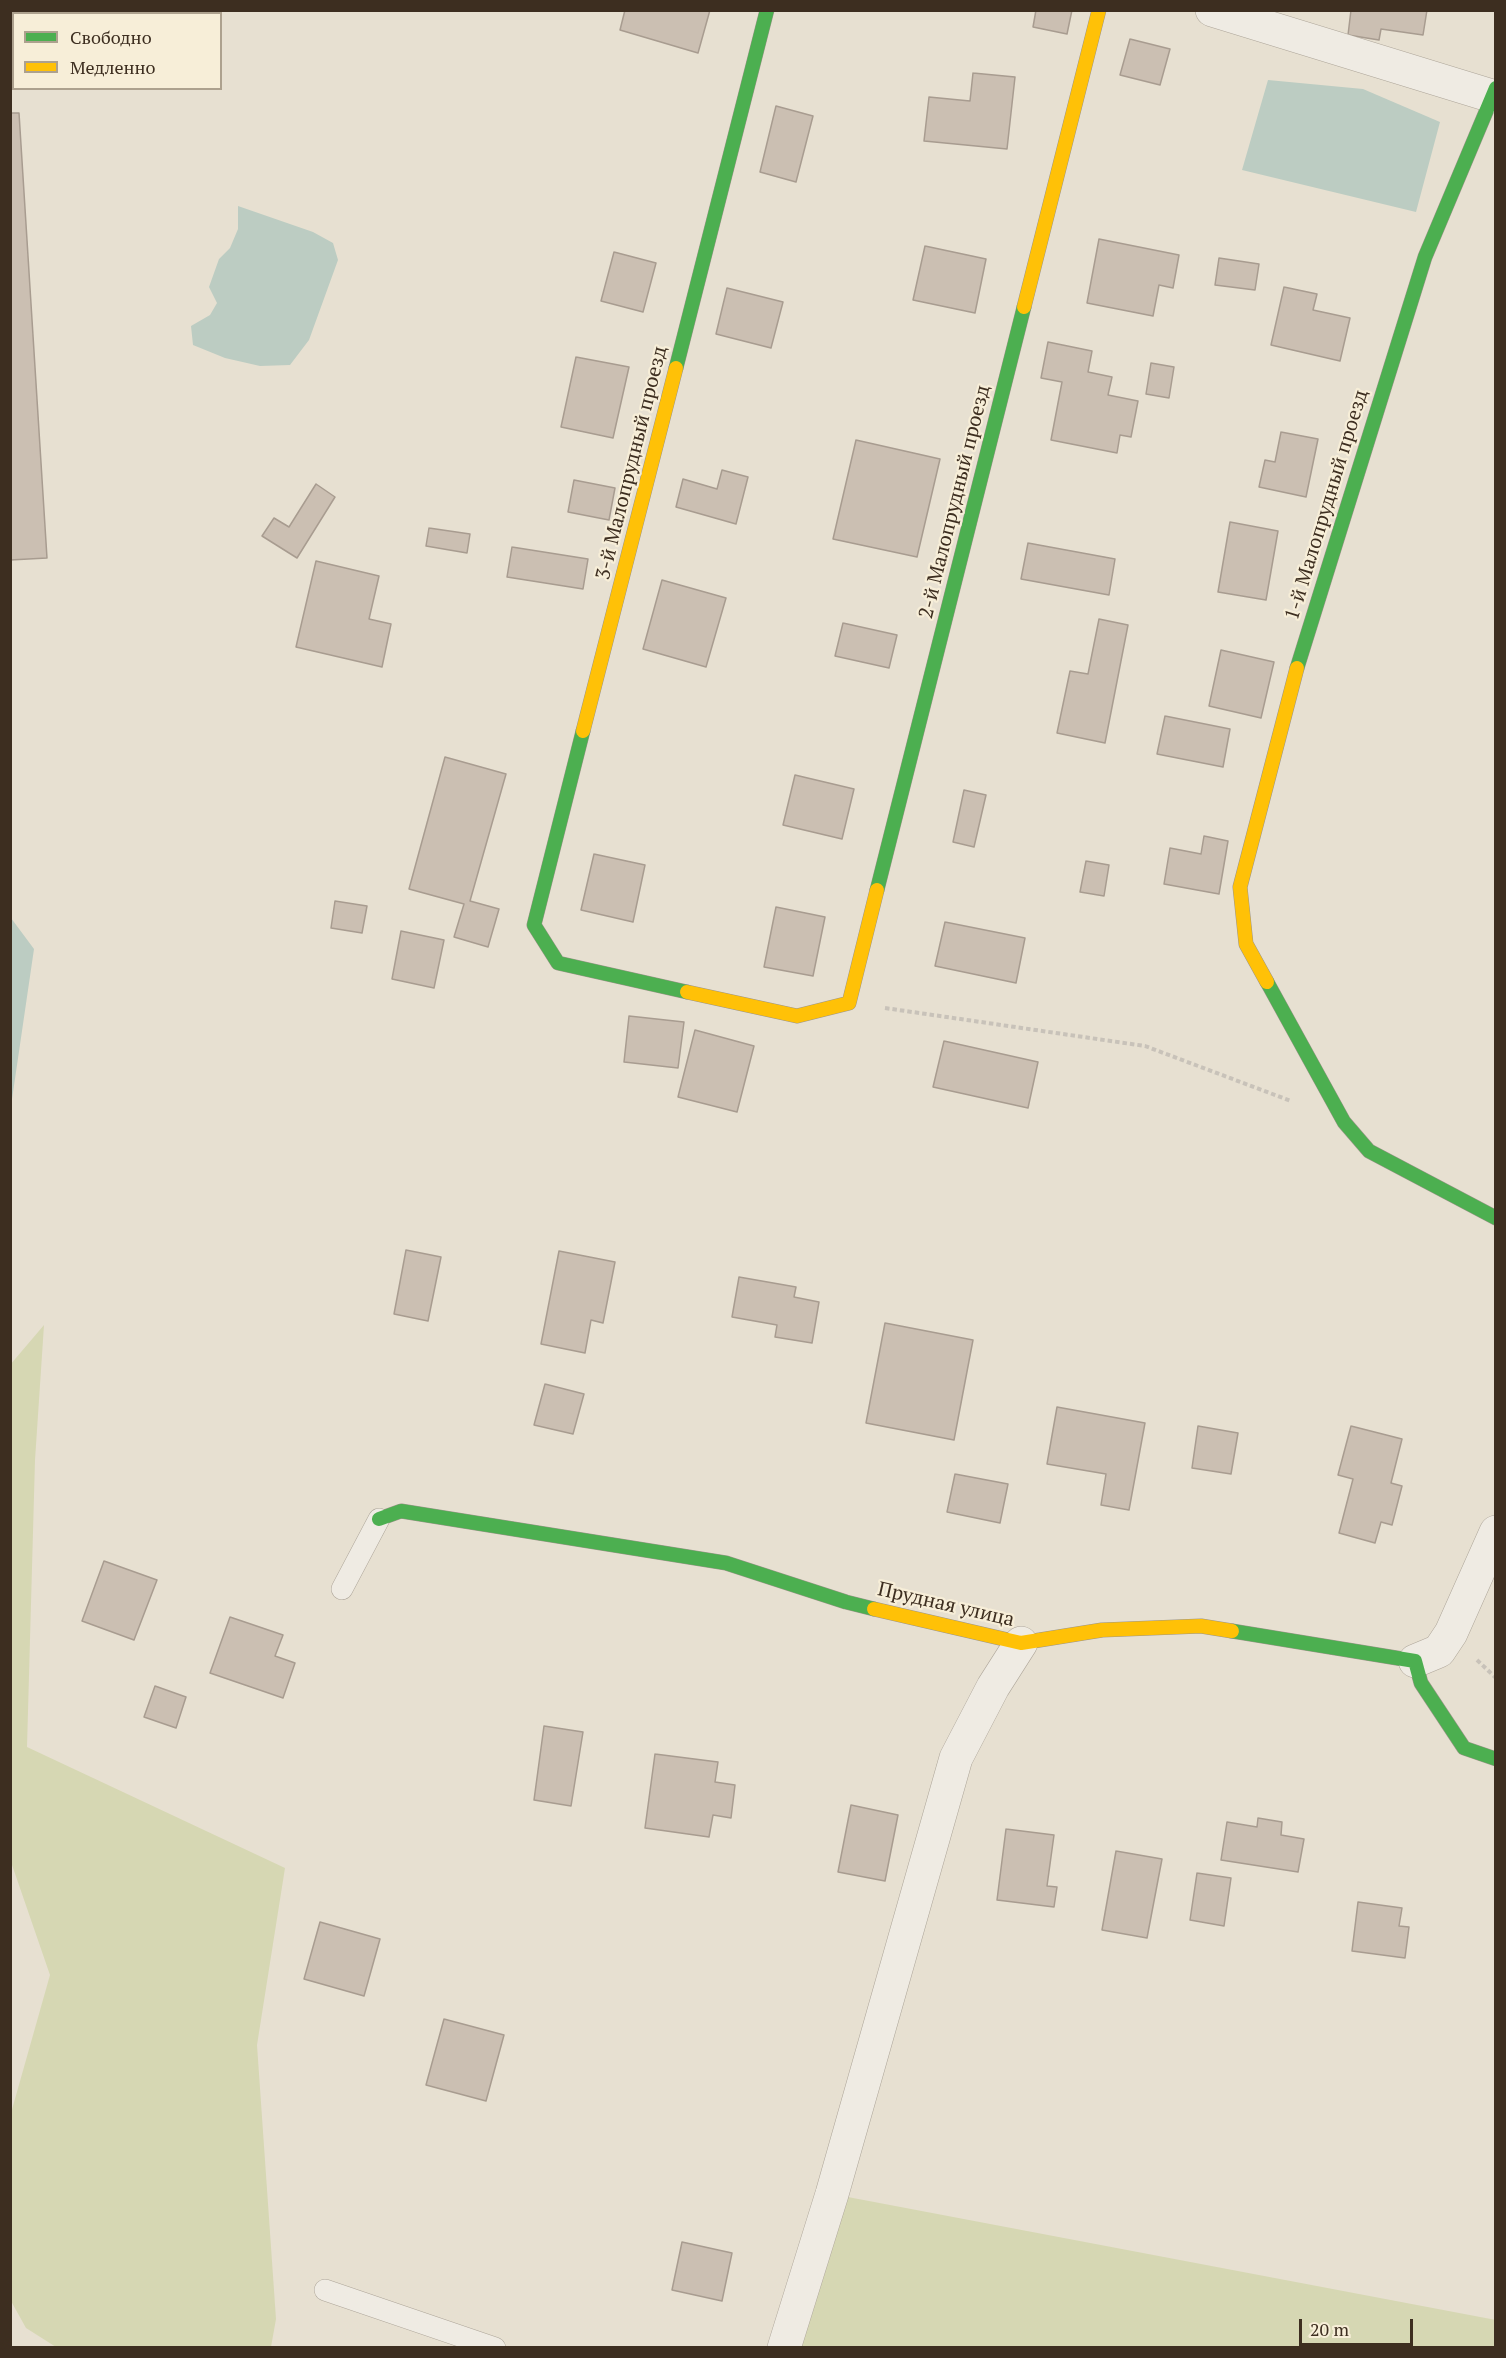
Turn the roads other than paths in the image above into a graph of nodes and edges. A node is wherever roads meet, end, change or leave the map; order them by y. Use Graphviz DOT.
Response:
graph roads {
  1 [pos="767,10"];
  2 [pos="1099,10"];
  3 [pos="1212,10"];
  4 [pos="1494,92"];
  5 [pos="849,1003"];
  6 [pos="1496,1218"];
  7 [pos="379,1519"];
  8 [pos="1496,1532"];
  9 [pos="342,1589"];
  10 [pos="1021,1643"];
  11 [pos="1415,1661"];
  12 [pos="1496,1759"];
  13 [pos="325,2290"];
  14 [pos="495,2348"];
  15 [pos="784,2348"];
  1 -- 5 [label="street, 3-й Малопрудный проезд"];
  2 -- 5 [label="street, 2-й Малопрудный проезд"];
  3 -- 4 [label="street"];
  4 -- 6 [label="street, 1-й Малопрудный проезд"];
  7 -- 9 [label="lane"];
  7 -- 10 [label="street, Прудная улица"];
  8 -- 11 [label="street"];
  10 -- 11 [label="street, Прудная улица"];
  10 -- 15 [label="street"];
  11 -- 12 [label="street"];
  13 -- 14 [label="lane"];
}
